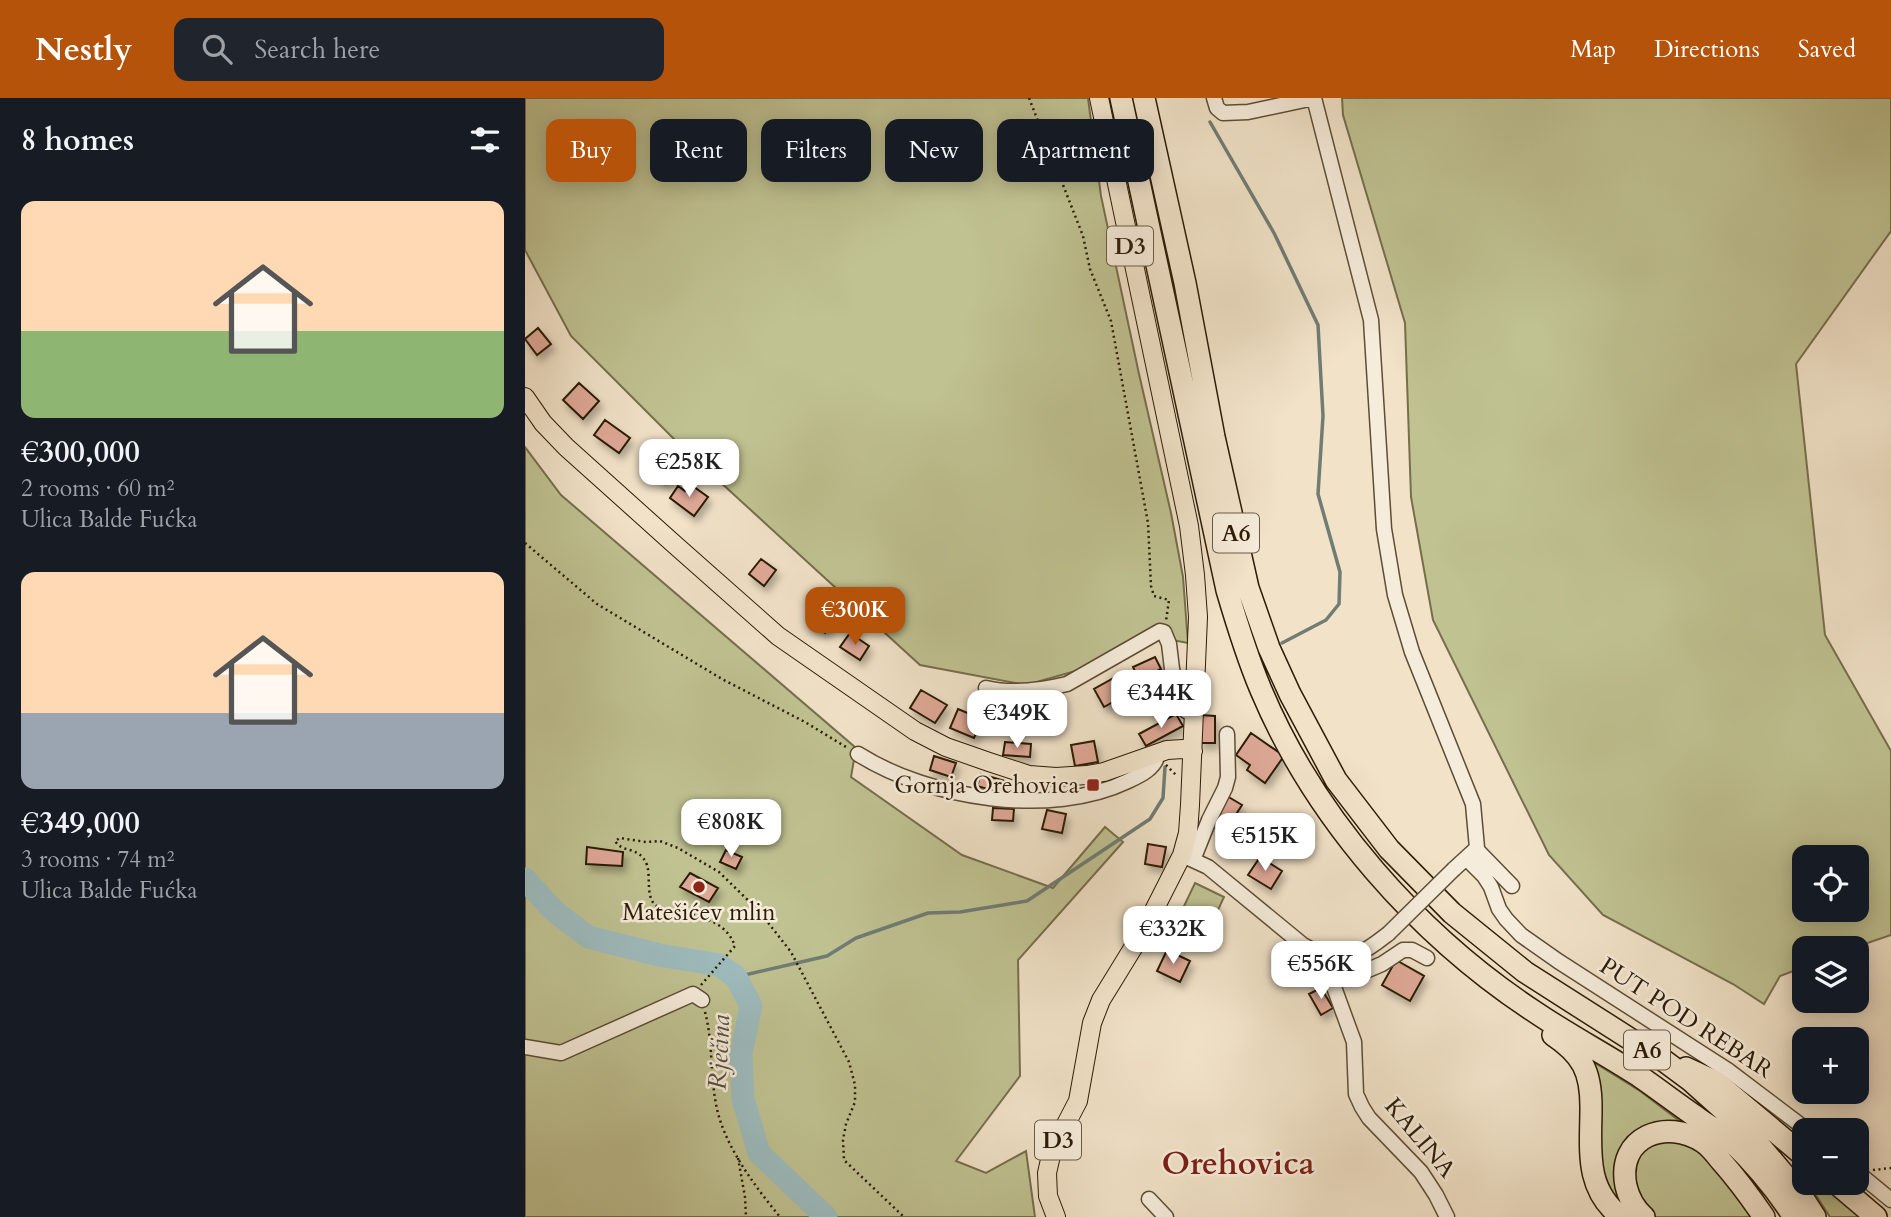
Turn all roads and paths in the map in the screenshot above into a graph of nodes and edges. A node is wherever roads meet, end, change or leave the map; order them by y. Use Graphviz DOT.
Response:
graph roads {
  1 [pos="1029,98"];
  2 [pos="1100,98"];
  3 [pos="1121,98"];
  4 [pos="1144,98"];
  5 [pos="1214,98"];
  6 [pos="1314,98"];
  7 [pos="1283,101"];
  8 [pos="1260,104"];
  9 [pos="525,397"];
  10 [pos="525,543"];
  11 [pos="1164,632"];
  12 [pos="986,688"];
  13 [pos="1194,714"];
  14 [pos="1227,734"];
  15 [pos="1192,751"];
  16 [pos="1158,753"];
  17 [pos="858,754"];
  18 [pos="1471,853"];
  19 [pos="1188,858"];
  20 [pos="1512,886"];
  21 [pos="735,931"];
  22 [pos="731,935"];
  23 [pos="1325,957"];
  24 [pos="1427,958"];
  25 [pos="1332,982"];
  26 [pos="697,997"];
  27 [pos="1514,997"];
  28 [pos="525,1047"];
  29 [pos="1664,1060"];
  30 [pos="1696,1118"];
  31 [pos="1792,1119"];
  32 [pos="1792,1146"];
  33 [pos="738,1157"];
  34 [pos="1869,1182"];
  35 [pos="1850,1195"];
  36 [pos="1149,1199"];
  37 [pos="1891,1200"];
  38 [pos="746,1217"];
  39 [pos="780,1217"];
  40 [pos="904,1217"];
  41 [pos="1056,1217"];
  42 [pos="1166,1217"];
  43 [pos="1447,1217"];
  44 [pos="1621,1217"];
  45 [pos="1644,1217"];
  46 [pos="1764,1217"];
  47 [pos="1779,1217"];
  48 [pos="1794,1217"];
  49 [pos="1815,1217"];
  50 [pos="1876,1217"];
  1 -- 11 [label="path"];
  2 -- 13 [label="main road, D3"];
  3 -- 27 [label="highway, A6"];
  4 -- 29 [label="highway, A6"];
  5 -- 8 [label="street"];
  6 -- 7 [label="street"];
  6 -- 18 [label="street"];
  7 -- 8 [label="street"];
  9 -- 16 [label="main road"];
  10 -- 17 [label="path"];
  11 -- 12 [label="street"];
  11 -- 13 [label="street"];
  13 -- 15 [label="main road, D3"];
  14 -- 19 [label="street"];
  15 -- 16 [label="main road"];
  15 -- 19 [label="main road, D3"];
  16 -- 17 [label="street"];
  18 -- 20 [label="street"];
  18 -- 23 [label="street, bridge"];
  18 -- 31 [label="street, PUT POD REBAR"];
  19 -- 23 [label="street"];
  19 -- 41 [label="main road, D3"];
  21 -- 22 [label="path"];
  22 -- 26 [label="path"];
  22 -- 40 [label="path"];
  23 -- 25 [label="street, KALINA"];
  24 -- 25 [label="street"];
  25 -- 43 [label="street, KALINA"];
  26 -- 28 [label="street"];
  26 -- 33 [label="path"];
  27 -- 30 [label="highway, A6"];
  27 -- 44 [label="highway"];
  29 -- 32 [label="highway"];
  29 -- 49 [label="highway, A6"];
  30 -- 47 [label="highway"];
  30 -- 48 [label="highway"];
  33 -- 38 [label="path"];
  33 -- 39 [label="path"];
  34 -- 37 [label="street"];
  35 -- 50 [label="highway"];
  36 -- 42 [label="street"];
  45 -- 46 [label="highway"];
}
